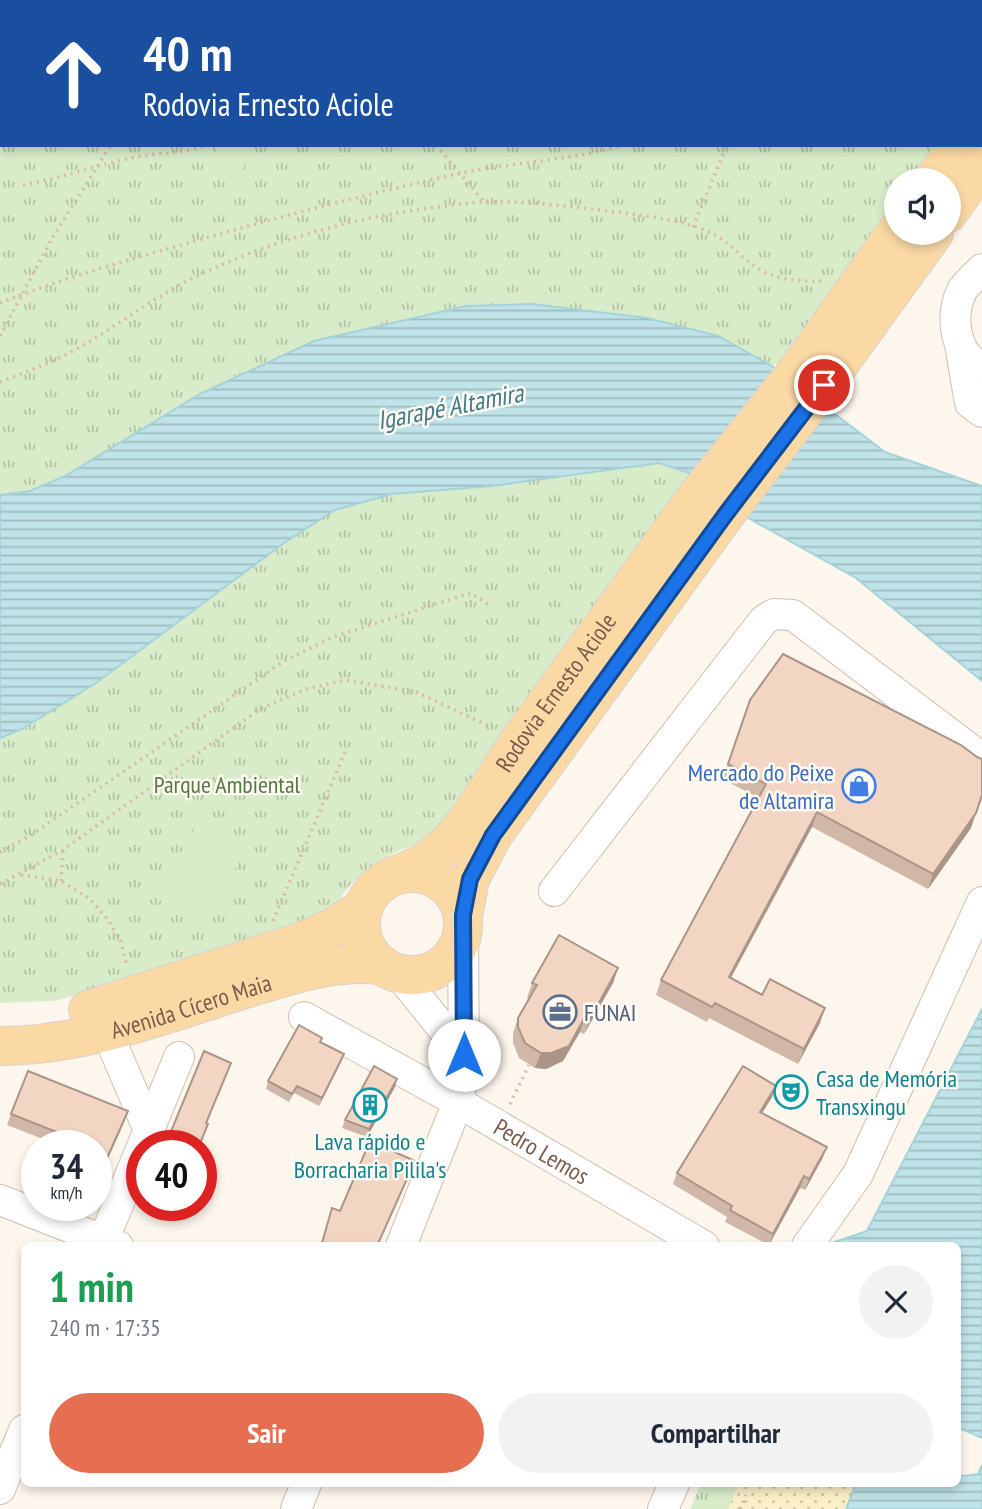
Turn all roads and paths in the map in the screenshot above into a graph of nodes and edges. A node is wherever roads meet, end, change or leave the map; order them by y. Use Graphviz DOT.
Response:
graph roads {
  1 [pos="110,147"];
  2 [pos="200,147"];
  3 [pos="438,147"];
  4 [pos="616,147"];
  5 [pos="726,147"];
  6 [pos="956,147"];
  7 [pos="99,165"];
  8 [pos="982,166"];
  9 [pos="941,168"];
  10 [pos="460,173"];
  11 [pos="23,185"];
  12 [pos="961,195"];
  13 [pos="484,202"];
  14 [pos="694,227"];
  15 [pos="889,245"];
  16 [pos="924,245"];
  17 [pos="982,269"];
  18 [pos="831,280"];
  19 [pos="25,293"];
  20 [pos="0,303"];
  21 [pos="0,336"];
  22 [pos="960,344"];
  23 [pos="982,367"];
  24 [pos="813,376"];
  25 [pos="0,382"];
  26 [pos="982,412"];
  27 [pos="711,506"];
  28 [pos="489,605"];
  29 [pos="520,740"];
  30 [pos="345,752"];
  31 [pos="982,758"];
  32 [pos="63,850"];
  33 [pos="0,852"];
  34 [pos="400,874"];
  35 [pos="21,875"];
  36 [pos="61,881"];
  37 [pos="0,884"];
  38 [pos="554,891"];
  39 [pos="982,902"];
  40 [pos="364,907"];
  41 [pos="463,924"];
  42 [pos="258,957"];
  43 [pos="390,969"];
  44 [pos="129,997"];
  45 [pos="304,1017"];
  46 [pos="0,1021"];
  47 [pos="107,1032"];
  48 [pos="0,1046"];
  49 [pos="464,1055"];
  50 [pos="179,1057"];
  51 [pos="529,1065"];
  52 [pos="458,1102"];
  53 [pos="499,1127"];
  54 [pos="148,1128"];
  55 [pos="0,1199"];
  56 [pos="102,1242"];
  57 [pos="108,1242"];
  58 [pos="403,1242"];
  59 [pos="697,1242"];
  60 [pos="810,1242"];
  61 [pos="21,1437"];
  62 [pos="305,1487"];
  63 [pos="673,1487"];
  64 [pos="0,1489"];
  65 [pos="746,1495"];
  66 [pos="296,1509"];
  67 [pos="663,1509"];
  68 [pos="740,1509"];
  1 -- 7 [label="path"];
  2 -- 7 [label="path"];
  3 -- 10 [label="path"];
  4 -- 10 [label="path"];
  5 -- 14 [label="path"];
  6 -- 9 [label="main road"];
  7 -- 11 [label="path"];
  7 -- 19 [label="path"];
  8 -- 12 [label="main road"];
  10 -- 13 [label="path"];
  10 -- 19 [label="path"];
  13 -- 14 [label="path"];
  13 -- 25 [label="path"];
  14 -- 18 [label="path"];
  15 -- 24 [label="main road"];
  16 -- 24 [label="main road"];
  17 -- 22 [label="street"];
  19 -- 20 [label="path"];
  19 -- 21 [label="path"];
  22 -- 23 [label="street"];
  22 -- 26 [label="street"];
  24 -- 27 [label="main road"];
  27 -- 29 [label="main road, Rodovia Ernesto Aciole"];
  27 -- 41 [label="main road, Rodovia Ernesto Aciole"];
  28 -- 33 [label="path"];
  29 -- 32 [label="path"];
  29 -- 34 [label="main road, Rodovia Ernesto Aciole"];
  30 -- 42 [label="path"];
  31 -- 38 [label="street"];
  32 -- 35 [label="path"];
  32 -- 36 [label="path"];
  34 -- 40 [label="main road"];
  34 -- 41 [label="main road"];
  35 -- 36 [label="path"];
  35 -- 37 [label="path"];
  36 -- 44 [label="path"];
  39 -- 60 [label="street"];
  40 -- 42 [label="main road, Avenida Cícero Maia"];
  40 -- 43 [label="main road"];
  41 -- 43 [label="main road"];
  41 -- 49 [label="street"];
  42 -- 44 [label="main road, Avenida Cícero Maia"];
  43 -- 47 [label="main road, Avenida Cícero Maia"];
  43 -- 49 [label="street"];
  44 -- 46 [label="main road, Avenida Cícero Maia"];
  45 -- 52 [label="street, Pedro Lemos"];
  47 -- 48 [label="main road, Avenida Cícero Maia"];
  47 -- 54 [label="street"];
  49 -- 52 [label="street"];
  50 -- 54 [label="street"];
  51 -- 53 [label="path"];
  52 -- 53 [label="street, Pedro Lemos"];
  52 -- 58 [label="street"];
  53 -- 59 [label="street, Pedro Lemos"];
  54 -- 57 [label="street"];
  55 -- 56 [label="street"];
  61 -- 64 [label="street"];
  62 -- 66 [label="street"];
  63 -- 67 [label="street"];
  65 -- 68 [label="path"];
}
